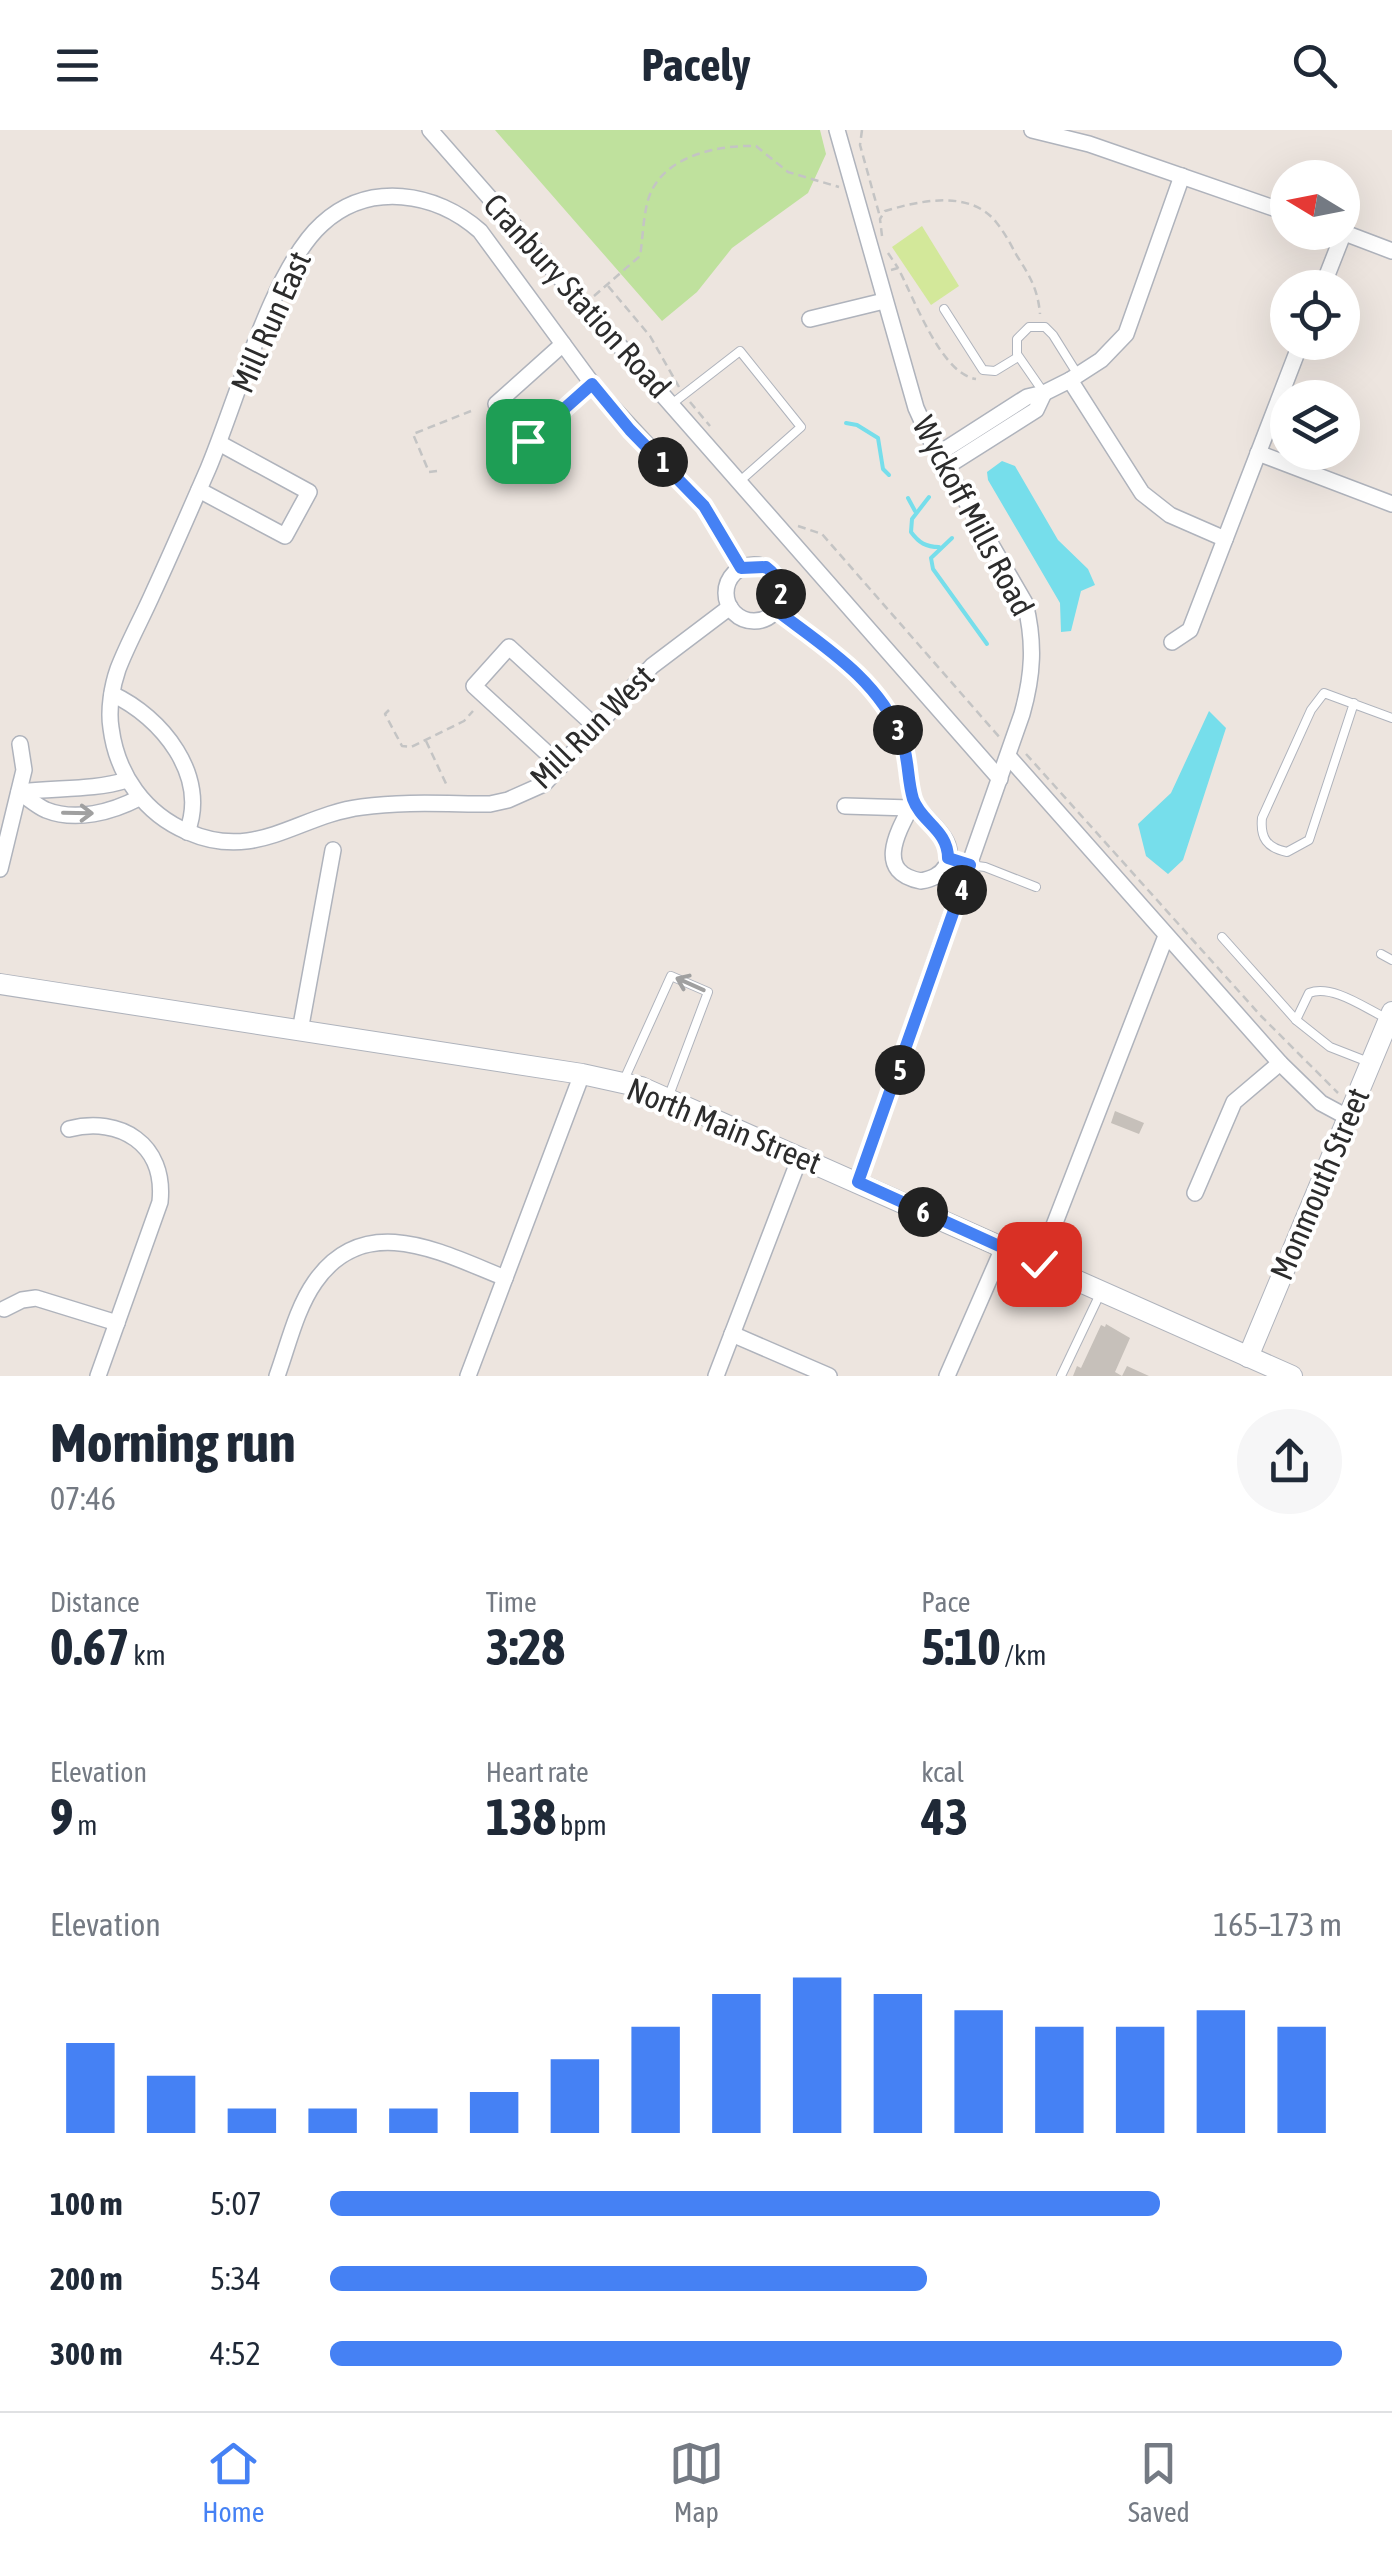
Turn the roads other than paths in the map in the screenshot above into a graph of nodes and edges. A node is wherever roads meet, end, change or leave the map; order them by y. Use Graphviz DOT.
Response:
graph roads {
  1 [pos="430,130"];
  2 [pos="837,130"];
  3 [pos="1032,130"];
  4 [pos="1182,176"];
  5 [pos="1270,207"];
  6 [pos="1360,239"];
  7 [pos="1392,252"];
  8 [pos="884,301"];
  9 [pos="944,309"];
  10 [pos="810,319"];
  11 [pos="564,344"];
  12 [pos="1018,357"];
  13 [pos="1294,360"];
  14 [pos="1074,377"];
  15 [pos="592,384"];
  16 [pos="1044,393"];
  17 [pos="679,399"];
  18 [pos="219,443"];
  19 [pos="1258,453"];
  20 [pos="942,460"];
  21 [pos="740,481"];
  22 [pos="199,490"];
  23 [pos="1392,504"];
  24 [pos="1226,539"];
  25 [pos="741,568"];
  26 [pos="730,607"];
  27 [pos="776,610"];
  28 [pos="1172,642"];
  29 [pos="112,694"];
  30 [pos="1354,703"];
  31 [pos="1392,718"];
  32 [pos="596,727"];
  33 [pos="20,744"];
  34 [pos="1015,754"];
  35 [pos="561,766"];
  36 [pos="1000,779"];
  37 [pos="127,780"];
  38 [pos="20,792"];
  39 [pos="139,798"];
  40 [pos="912,804"];
  41 [pos="845,806"];
  42 [pos="187,832"];
  43 [pos="264,840"];
  44 [pos="2,846"];
  45 [pos="333,850"];
  46 [pos="948,858"];
  47 [pos="970,865"];
  48 [pos="0,869"];
  49 [pos="1036,886"];
  50 [pos="1166,936"];
  51 [pos="1222,937"];
  52 [pos="1380,954"];
  53 [pos="1392,960"];
  54 [pos="0,984"];
  55 [pos="1390,1016"];
  56 [pos="1296,1020"];
  57 [pos="300,1031"];
  58 [pos="1371,1062"];
  59 [pos="1280,1063"];
  60 [pos="582,1074"];
  61 [pos="623,1082"];
  62 [pos="668,1098"];
  63 [pos="1344,1108"];
  64 [pos="68,1130"];
  65 [pos="800,1157"];
  66 [pos="858,1182"];
  67 [pos="1195,1193"];
  68 [pos="1003,1248"];
  69 [pos="1039,1264"];
  70 [pos="505,1278"];
  71 [pos="1101,1292"];
  72 [pos="4,1308"];
  73 [pos="117,1323"];
  74 [pos="732,1334"];
  75 [pos="1248,1357"];
  76 [pos="98,1376"];
  77 [pos="277,1376"];
  78 [pos="468,1376"];
  79 [pos="716,1376"];
  80 [pos="828,1376"];
  81 [pos="946,1376"];
  82 [pos="1061,1376"];
  83 [pos="1292,1376"];
  1 -- 17 [label="street, Cranbury Station Road"];
  2 -- 8 [label="street, Wyckoff Mills Road"];
  3 -- 4 [label="street"];
  4 -- 5 [label="street"];
  4 -- 14 [label="street"];
  6 -- 7 [label="street"];
  8 -- 10 [label="street"];
  8 -- 20 [label="street, Wyckoff Mills Road"];
  9 -- 12 [label="lane"];
  11 -- 15 [label="street, Mill Run East"];
  11 -- 15 [label="street"];
  11 -- 18 [label="street, Mill Run East"];
  12 -- 14 [label="lane"];
  12 -- 16 [label="lane"];
  13 -- 19 [label="street"];
  14 -- 16 [label="street"];
  14 -- 24 [label="street"];
  15 -- 25 [label="street, Mill Run East"];
  16 -- 20 [label="street"];
  17 -- 21 [label="street, Cranbury Station Road"];
  17 -- 21 [label="lane"];
  18 -- 22 [label="street, Mill Run East"];
  18 -- 22 [label="street"];
  19 -- 23 [label="street"];
  19 -- 24 [label="street"];
  20 -- 34 [label="street, Wyckoff Mills Road"];
  21 -- 36 [label="street, Cranbury Station Road"];
  22 -- 29 [label="street, Mill Run East"];
  24 -- 28 [label="street"];
  25 -- 26 [label="street"];
  25 -- 27 [label="street"];
  26 -- 27 [label="street"];
  26 -- 32 [label="street, Mill Run West"];
  27 -- 40 [label="street"];
  29 -- 37 [label="street, Mill Run East"];
  29 -- 42 [label="street"];
  30 -- 30 [label="lane"];
  30 -- 31 [label="lane"];
  32 -- 35 [label="street, Mill Run West"];
  32 -- 35 [label="street"];
  33 -- 38 [label="street"];
  34 -- 36 [label="street, Wyckoff Mills Road"];
  34 -- 50 [label="street"];
  35 -- 43 [label="street, Mill Run West"];
  36 -- 47 [label="street, Wyckoff Mills Road"];
  37 -- 38 [label="street"];
  37 -- 39 [label="street, Mill Run East"];
  38 -- 39 [label="street, one-way"];
  38 -- 44 [label="street"];
  39 -- 42 [label="street, Mill Run East"];
  40 -- 41 [label="street"];
  40 -- 46 [label="street"];
  40 -- 46 [label="street"];
  42 -- 43 [label="street, Mill Run East"];
  44 -- 48 [label="street"];
  45 -- 57 [label="street"];
  46 -- 47 [label="street"];
  47 -- 49 [label="lane"];
  47 -- 66 [label="street, Wyckoff Mills Road"];
  50 -- 59 [label="street"];
  50 -- 69 [label="street"];
  51 -- 56 [label="lane"];
  52 -- 53 [label="lane"];
  54 -- 57 [label="street, North Main Street"];
  55 -- 56 [label="lane"];
  55 -- 58 [label="street, Monmouth Street"];
  56 -- 58 [label="lane"];
  57 -- 60 [label="street, North Main Street"];
  58 -- 63 [label="street, Monmouth Street"];
  59 -- 63 [label="street"];
  59 -- 67 [label="street"];
  60 -- 61 [label="street, North Main Street"];
  60 -- 70 [label="street"];
  61 -- 62 [label="street, North Main Street"];
  62 -- 61 [label="lane, one-way"];
  62 -- 65 [label="street, North Main Street"];
  63 -- 75 [label="street, Monmouth Street"];
  64 -- 73 [label="street"];
  65 -- 66 [label="street, North Main Street"];
  65 -- 74 [label="street"];
  66 -- 68 [label="street, North Main Street"];
  68 -- 69 [label="street, North Main Street"];
  68 -- 81 [label="street"];
  69 -- 71 [label="street, North Main Street"];
  70 -- 77 [label="street"];
  70 -- 78 [label="street"];
  71 -- 75 [label="street, North Main Street"];
  71 -- 82 [label="lane"];
  72 -- 73 [label="street"];
  73 -- 76 [label="street"];
  74 -- 79 [label="street"];
  74 -- 80 [label="street"];
  75 -- 83 [label="street, North Main Street"];
}
